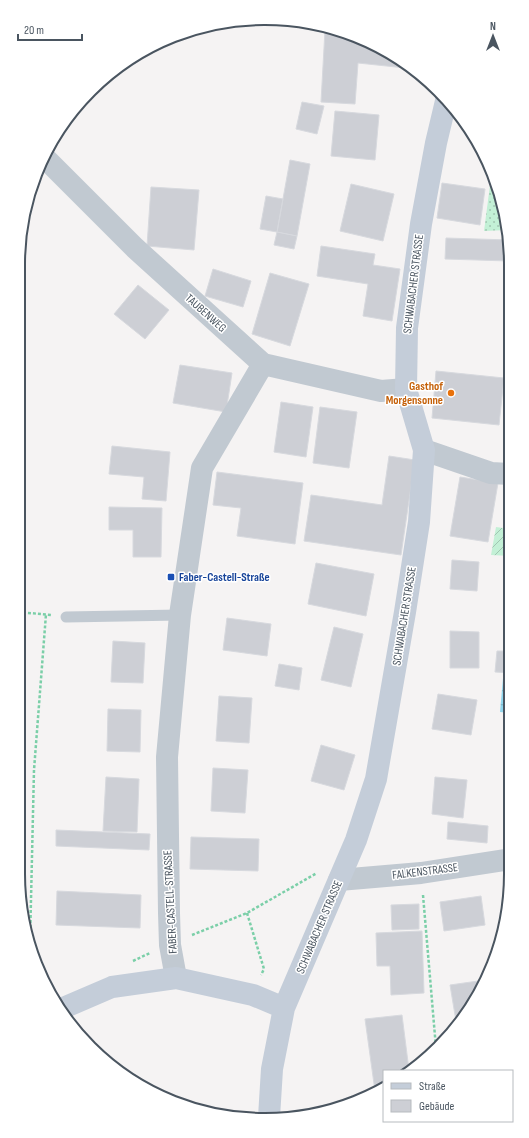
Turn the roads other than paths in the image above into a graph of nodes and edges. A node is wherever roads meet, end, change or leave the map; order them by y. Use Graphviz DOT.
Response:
graph roads {
  1 [pos="444,106"];
  2 [pos="49,162"];
  3 [pos="263,364"];
  4 [pos="406,389"];
  5 [pos="424,450"];
  6 [pos="504,474"];
  7 [pos="180,615"];
  8 [pos="66,617"];
  9 [pos="504,860"];
  10 [pos="339,880"];
  11 [pos="176,978"];
  12 [pos="65,1007"];
  13 [pos="284,1008"];
  14 [pos="269,1113"];
  1 -- 4 [label="street, SCHWABACHER STRASSE"];
  2 -- 3 [label="street, TAUBENWEG"];
  3 -- 4 [label="street, TAUBENWEG"];
  3 -- 7 [label="street, FABER-CASTELL-STRASSE"];
  4 -- 5 [label="street, SCHWABACHER STRASSE"];
  5 -- 6 [label="street"];
  5 -- 10 [label="street, SCHWABACHER STRASSE"];
  7 -- 8 [label="lane"];
  7 -- 11 [label="street, FABER-CASTELL-STRASSE"];
  9 -- 10 [label="street, FALKENSTRASSE"];
  10 -- 13 [label="street, SCHWABACHER STRASSE"];
  11 -- 12 [label="street"];
  11 -- 13 [label="street"];
  13 -- 14 [label="street, SCHWABACHER STRASSE"];
}
